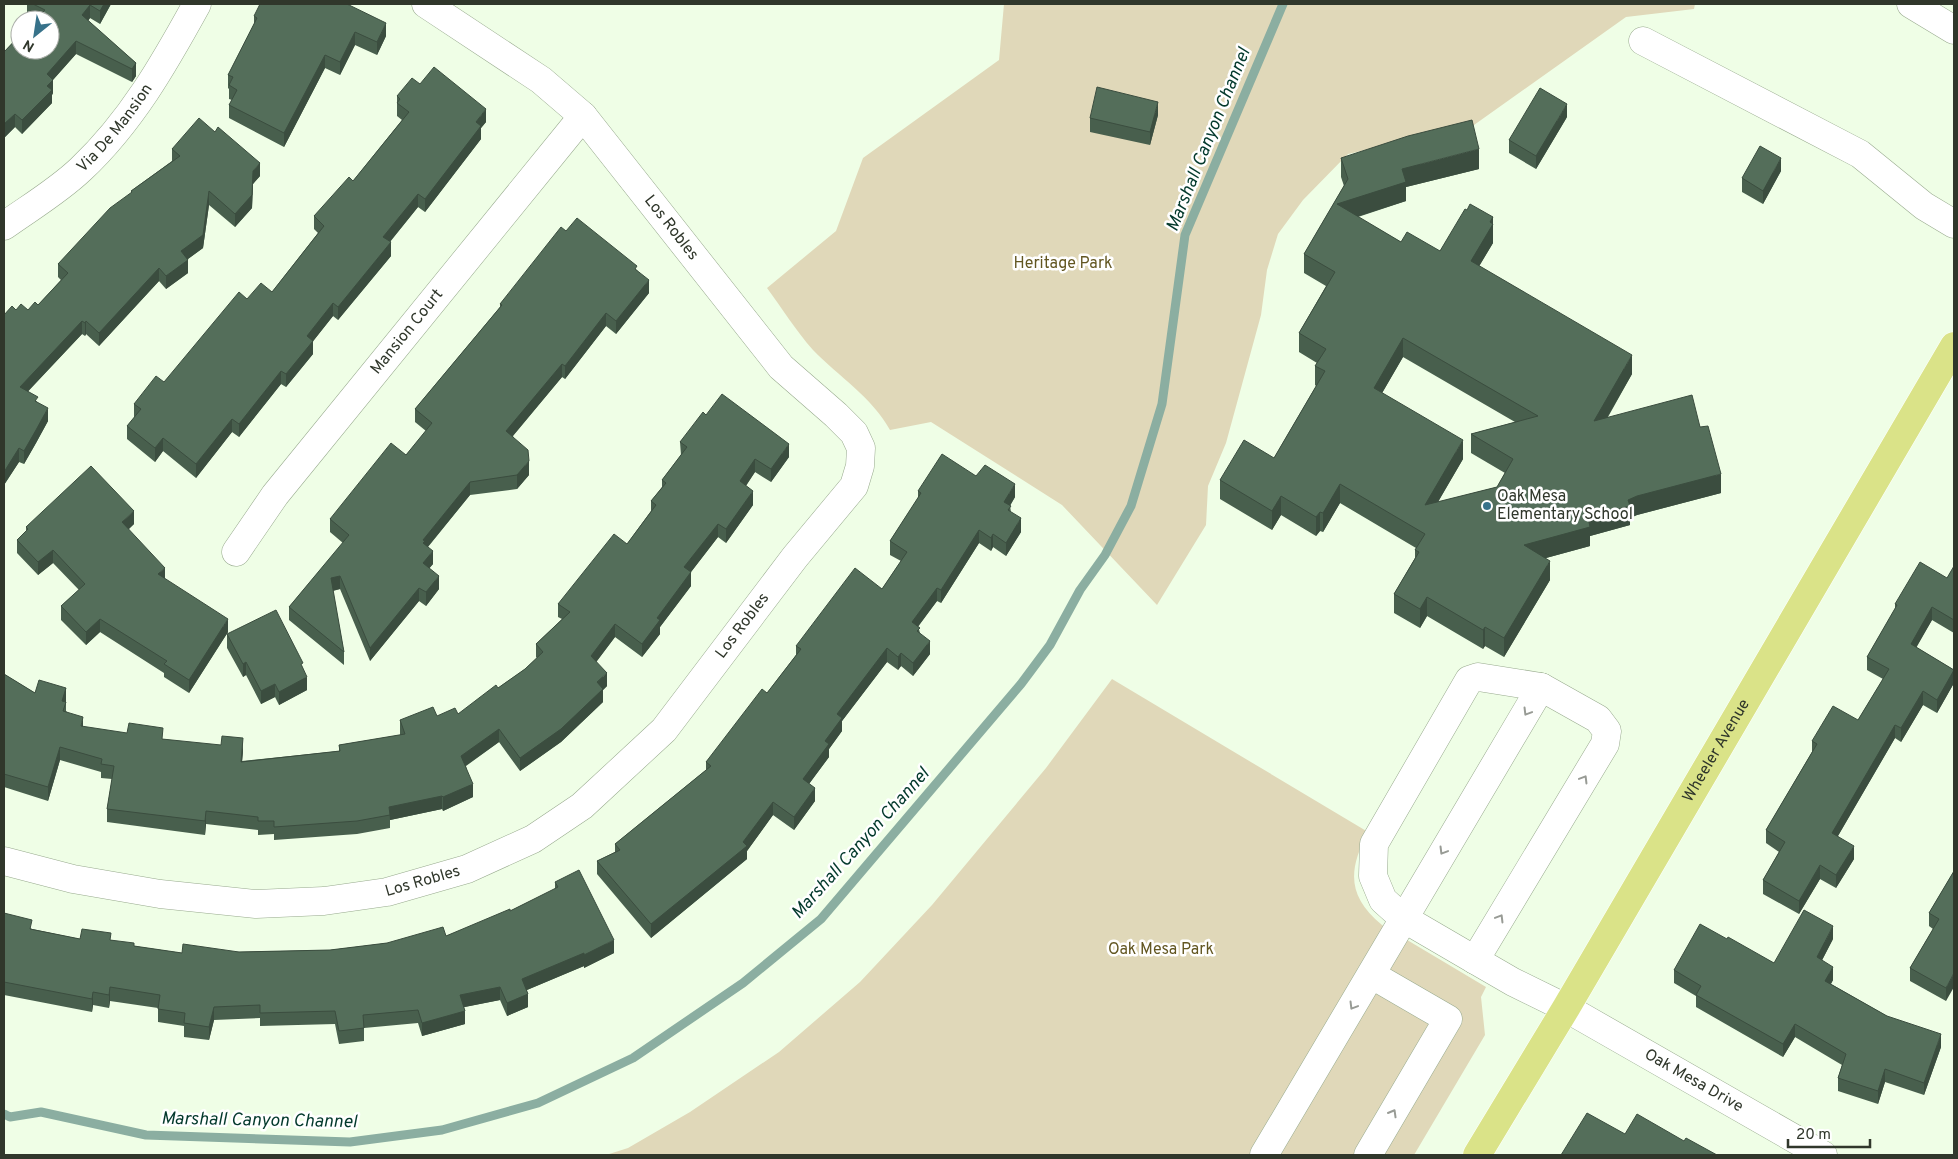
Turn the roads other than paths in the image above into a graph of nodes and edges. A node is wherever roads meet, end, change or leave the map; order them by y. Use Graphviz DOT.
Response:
graph roads {
  1 [pos="197,4"];
  2 [pos="426,4"];
  3 [pos="1911,4"];
  4 [pos="1954,30"];
  5 [pos="1643,41"];
  6 [pos="583,116"];
  7 [pos="1954,224"];
  8 [pos="4,226"];
  9 [pos="1954,346"];
  10 [pos="236,552"];
  11 [pos="1542,687"];
  12 [pos="4,861"];
  13 [pos="1403,918"];
  14 [pos="1475,960"];
  15 [pos="1372,975"];
  16 [pos="1566,1008"];
  17 [pos="1264,1155"];
  18 [pos="1368,1155"];
  19 [pos="1477,1155"];
  20 [pos="1823,1155"];
  1 -- 8 [label="street, Via De Mansion"];
  2 -- 6 [label="street, Los Robles"];
  3 -- 4 [label="street"];
  5 -- 7 [label="street"];
  6 -- 10 [label="street, Mansion Court"];
  6 -- 12 [label="street, Los Robles"];
  9 -- 16 [label="main road, Wheeler Avenue"];
  11 -- 13 [label="street, one-way"];
  11 -- 13 [label="street, Oak Mesa Drive"];
  14 -- 11 [label="street, one-way"];
  13 -- 14 [label="street, Oak Mesa Drive"];
  13 -- 15 [label="street"];
  14 -- 16 [label="street, Oak Mesa Drive"];
  15 -- 17 [label="street, one-way"];
  18 -- 15 [label="street, one-way"];
  16 -- 19 [label="main road, Wheeler Avenue"];
  16 -- 20 [label="street, Oak Mesa Drive"];
}
